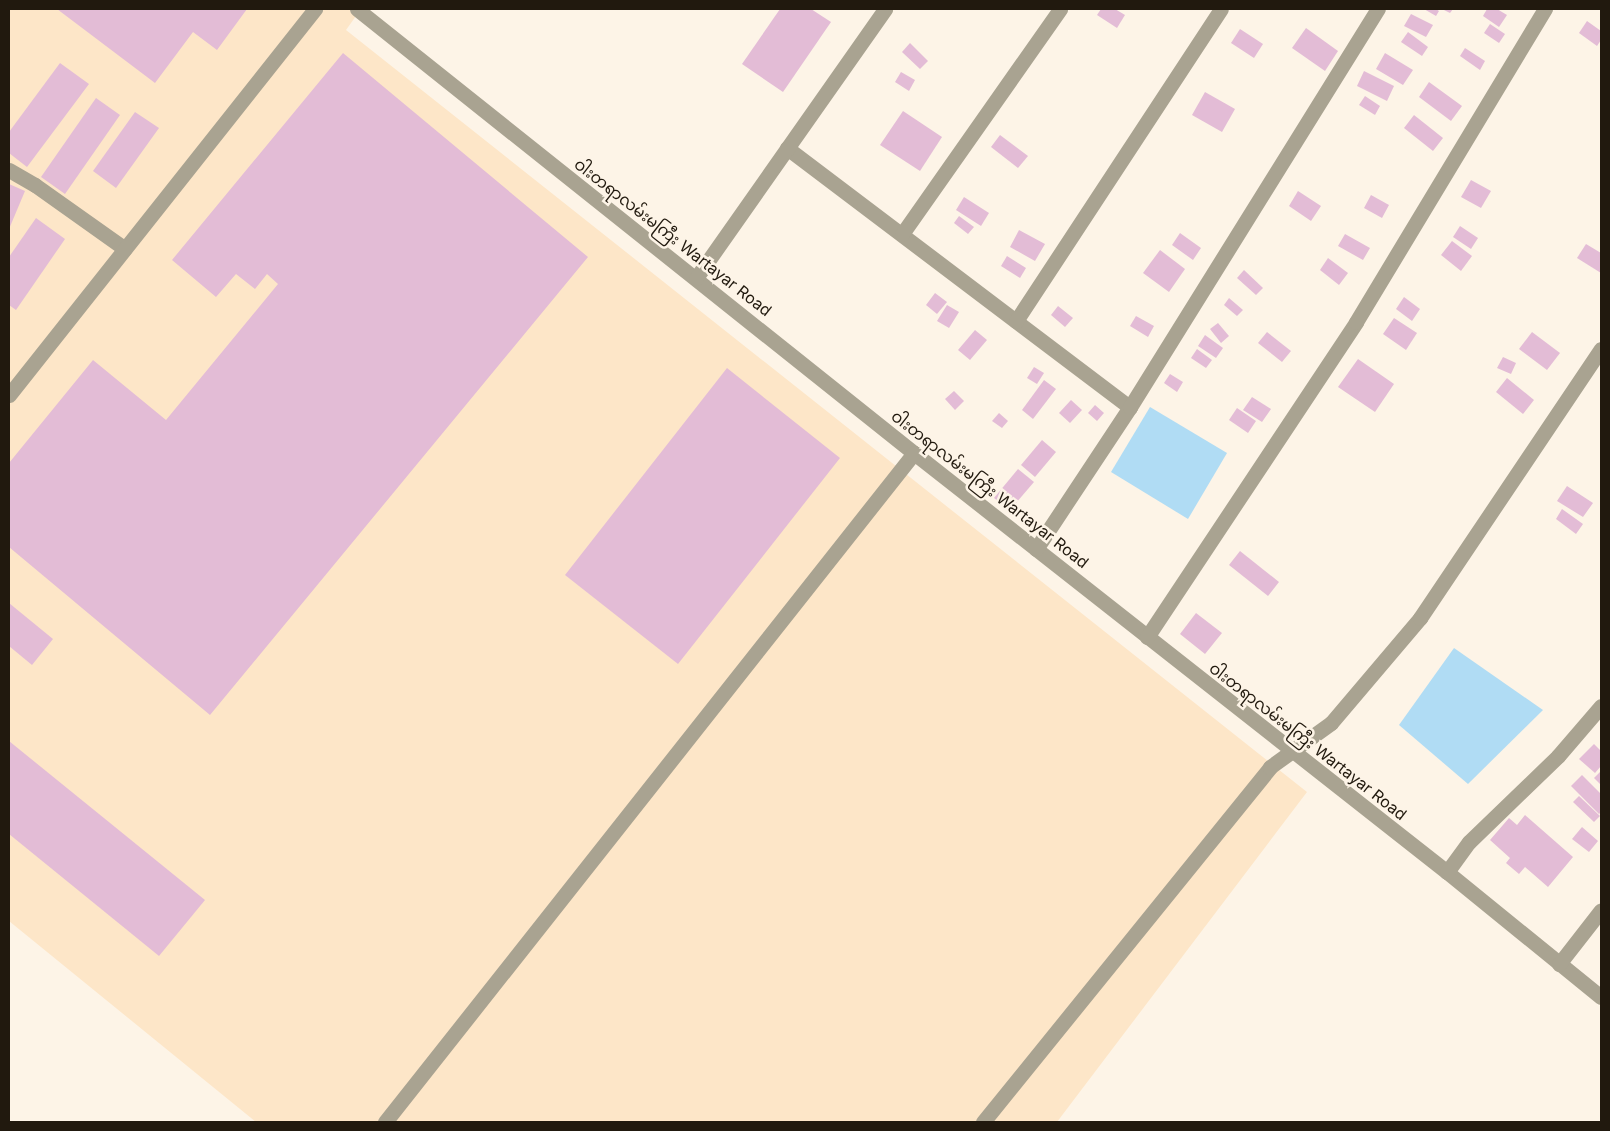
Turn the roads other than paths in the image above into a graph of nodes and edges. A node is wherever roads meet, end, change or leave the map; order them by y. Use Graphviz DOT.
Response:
graph roads {
  1 [pos="315,9"];
  2 [pos="357,9"];
  3 [pos="885,9"];
  4 [pos="1060,9"];
  5 [pos="1222,9"];
  6 [pos="1378,9"];
  7 [pos="1545,9"];
  8 [pos="787,148"];
  9 [pos="9,170"];
  10 [pos="902,234"];
  11 [pos="125,249"];
  12 [pos="696,278"];
  13 [pos="1016,321"];
  14 [pos="1601,349"];
  15 [pos="9,395"];
  16 [pos="1130,407"];
  17 [pos="914,453"];
  18 [pos="1036,549"];
  19 [pos="1148,637"];
  20 [pos="1601,706"];
  21 [pos="1293,752"];
  22 [pos="1447,872"];
  23 [pos="1601,910"];
  24 [pos="1559,964"];
  25 [pos="1601,997"];
  26 [pos="385,1122"];
  27 [pos="983,1122"];
  1 -- 11 [label="street"];
  2 -- 12 [label="street, ဝါးတရာလမ်းမကြီး Wartayar Road"];
  3 -- 8 [label="street"];
  4 -- 10 [label="street"];
  5 -- 13 [label="street"];
  6 -- 16 [label="street"];
  7 -- 19 [label="street"];
  8 -- 10 [label="street"];
  8 -- 12 [label="street"];
  9 -- 11 [label="street"];
  10 -- 13 [label="street"];
  11 -- 15 [label="street"];
  12 -- 17 [label="street, ဝါးတရာလမ်းမကြီး Wartayar Road"];
  13 -- 16 [label="street"];
  14 -- 21 [label="street"];
  16 -- 18 [label="street"];
  17 -- 18 [label="street, ဝါးတရာလမ်းမကြီး Wartayar Road"];
  17 -- 26 [label="street"];
  18 -- 19 [label="street, ဝါးတရာလမ်းမကြီး Wartayar Road"];
  19 -- 21 [label="street, ဝါးတရာလမ်းမကြီး Wartayar Road"];
  20 -- 22 [label="street"];
  21 -- 22 [label="street, ဝါးတရာလမ်းမကြီး Wartayar Road"];
  21 -- 27 [label="street"];
  22 -- 24 [label="street, ဝါးတရာလမ်းမကြီး Wartayar Road"];
  23 -- 24 [label="street"];
  24 -- 25 [label="street, ဝါးတရာလမ်းမကြီး Wartayar Road"];
}
